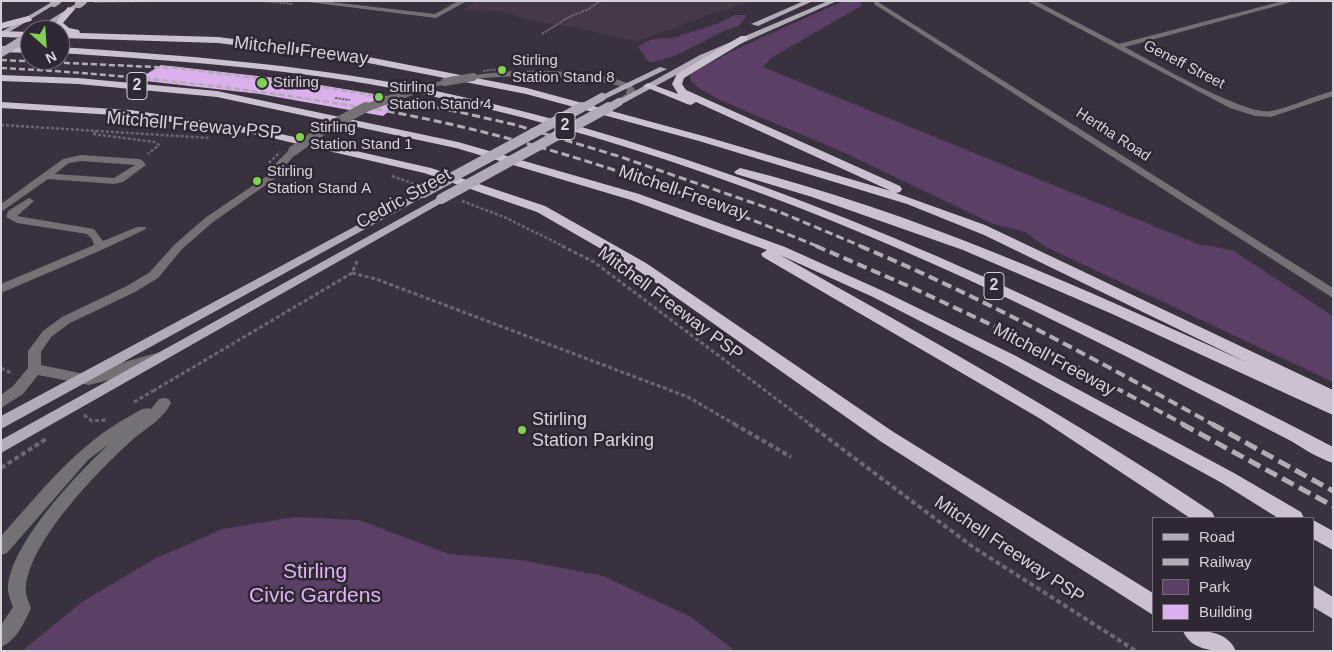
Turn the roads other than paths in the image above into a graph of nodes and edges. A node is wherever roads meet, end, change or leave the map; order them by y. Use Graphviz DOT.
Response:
graph roads {
  1 [pos="303,1"];
  2 [pos="308,1"];
  3 [pos="372,1"];
  4 [pos="796,1"];
  5 [pos="810,1"];
  6 [pos="834,1"];
  7 [pos="1030,1"];
  8 [pos="1292,1"];
  9 [pos="56,2"];
  10 [pos="459,2"];
  11 [pos="876,3"];
  12 [pos="77,5"];
  13 [pos="363,8"];
  14 [pos="785,11"];
  15 [pos="424,14"];
  16 [pos="28,19"];
  17 [pos="54,20"];
  18 [pos="2,32"];
  19 [pos="20,34"];
  20 [pos="70,35"];
  21 [pos="110,36"];
  22 [pos="744,38"];
  23 [pos="20,41"];
  24 [pos="1118,47"];
  25 [pos="1,49"];
  26 [pos="20,50"];
  27 [pos="70,51"];
  28 [pos="1,53"];
  29 [pos="1,78"];
  30 [pos="636,81"];
  31 [pos="623,84"];
  32 [pos="648,86"];
  33 [pos="1332,94"];
  34 [pos="619,102"];
  35 [pos="1,106"];
  36 [pos="721,110"];
  37 [pos="1,112"];
  38 [pos="130,113"];
  39 [pos="642,148"];
  40 [pos="44,176"];
  41 [pos="15,199"];
  42 [pos="1,209"];
  43 [pos="722,228"];
  44 [pos="141,229"];
  45 [pos="988,232"];
  46 [pos="100,247"];
  47 [pos="1,289"];
  48 [pos="1333,294"];
  49 [pos="160,357"];
  50 [pos="35,369"];
  51 [pos="81,379"];
  52 [pos="1333,397"];
  53 [pos="1,404"];
  54 [pos="1333,409"];
  55 [pos="1,423"];
  56 [pos="1,447"];
  57 [pos="1333,456"];
  58 [pos="1204,517"];
  59 [pos="1292,517"];
  60 [pos="1314,530"];
  61 [pos="1333,541"];
  62 [pos="1,548"];
  63 [pos="1314,596"];
  64 [pos="1152,604"];
  65 [pos="1333,609"];
  66 [pos="1196,632"];
  67 [pos="1,638"];
  68 [pos="1225,651"];
  1 -- 2 [label="street"];
  2 -- 13 [label="street"];
  3 -- 13 [label="street"];
  4 -- 14 [label="main road"];
  5 -- 14 [label="main road, Cedric Street"];
  6 -- 22 [label="main road, Cedric Street"];
  7 -- 24 [label="street, Geneff Street"];
  8 -- 24 [label="street"];
  9 -- 16 [label="main road"];
  10 -- 15 [label="street"];
  10 -- 15 [label="street"];
  11 -- 48 [label="street, Hertha Road"];
  12 -- 17 [label="main road"];
  12 -- 21 [label="highway"];
  13 -- 15 [label="street"];
  14 -- 30 [label="main road, Cedric Street"];
  16 -- 18 [label="highway"];
  18 -- 19 [label="highway"];
  20 -- 21 [label="highway"];
  21 -- 45 [label="highway"];
  22 -- 32 [label="main road, Cedric Street"];
  22 -- 36 [label="highway"];
  23 -- 28 [label="main road, bridge"];
  24 -- 33 [label="street, Geneff Street"];
  25 -- 26 [label="highway"];
  27 -- 39 [label="highway, Mitchell Freeway / 2"];
  29 -- 43 [label="highway, Mitchell Freeway / 2"];
  30 -- 31 [label="main road, Cedric Street"];
  30 -- 32 [label="street"];
  31 -- 34 [label="street"];
  31 -- 50 [label="street, bridge"];
  31 -- 51 [label="main road, Cedric Street, bridge"];
  32 -- 34 [label="main road, Cedric Street"];
  32 -- 36 [label="highway"];
  34 -- 49 [label="main road, Cedric Street, bridge"];
  35 -- 38 [label="highway"];
  36 -- 45 [label="highway"];
  37 -- 38 [label="highway"];
  38 -- 64 [label="highway"];
  39 -- 54 [label="highway"];
  39 -- 57 [label="highway, Mitchell Freeway / 2"];
  40 -- 40 [label="street"];
  40 -- 41 [label="street"];
  41 -- 42 [label="street"];
  41 -- 46 [label="street"];
  43 -- 58 [label="highway"];
  43 -- 59 [label="highway, Mitchell Freeway / 2"];
  44 -- 46 [label="street"];
  45 -- 52 [label="highway"];
  46 -- 47 [label="street"];
  49 -- 51 [label="street"];
  49 -- 56 [label="main road, Cedric Street"];
  50 -- 51 [label="street"];
  50 -- 53 [label="street"];
  51 -- 55 [label="main road, Cedric Street"];
  60 -- 61 [label="highway"];
  62 -- 67 [label="street"];
  63 -- 65 [label="highway"];
  66 -- 68 [label="highway"];
}
